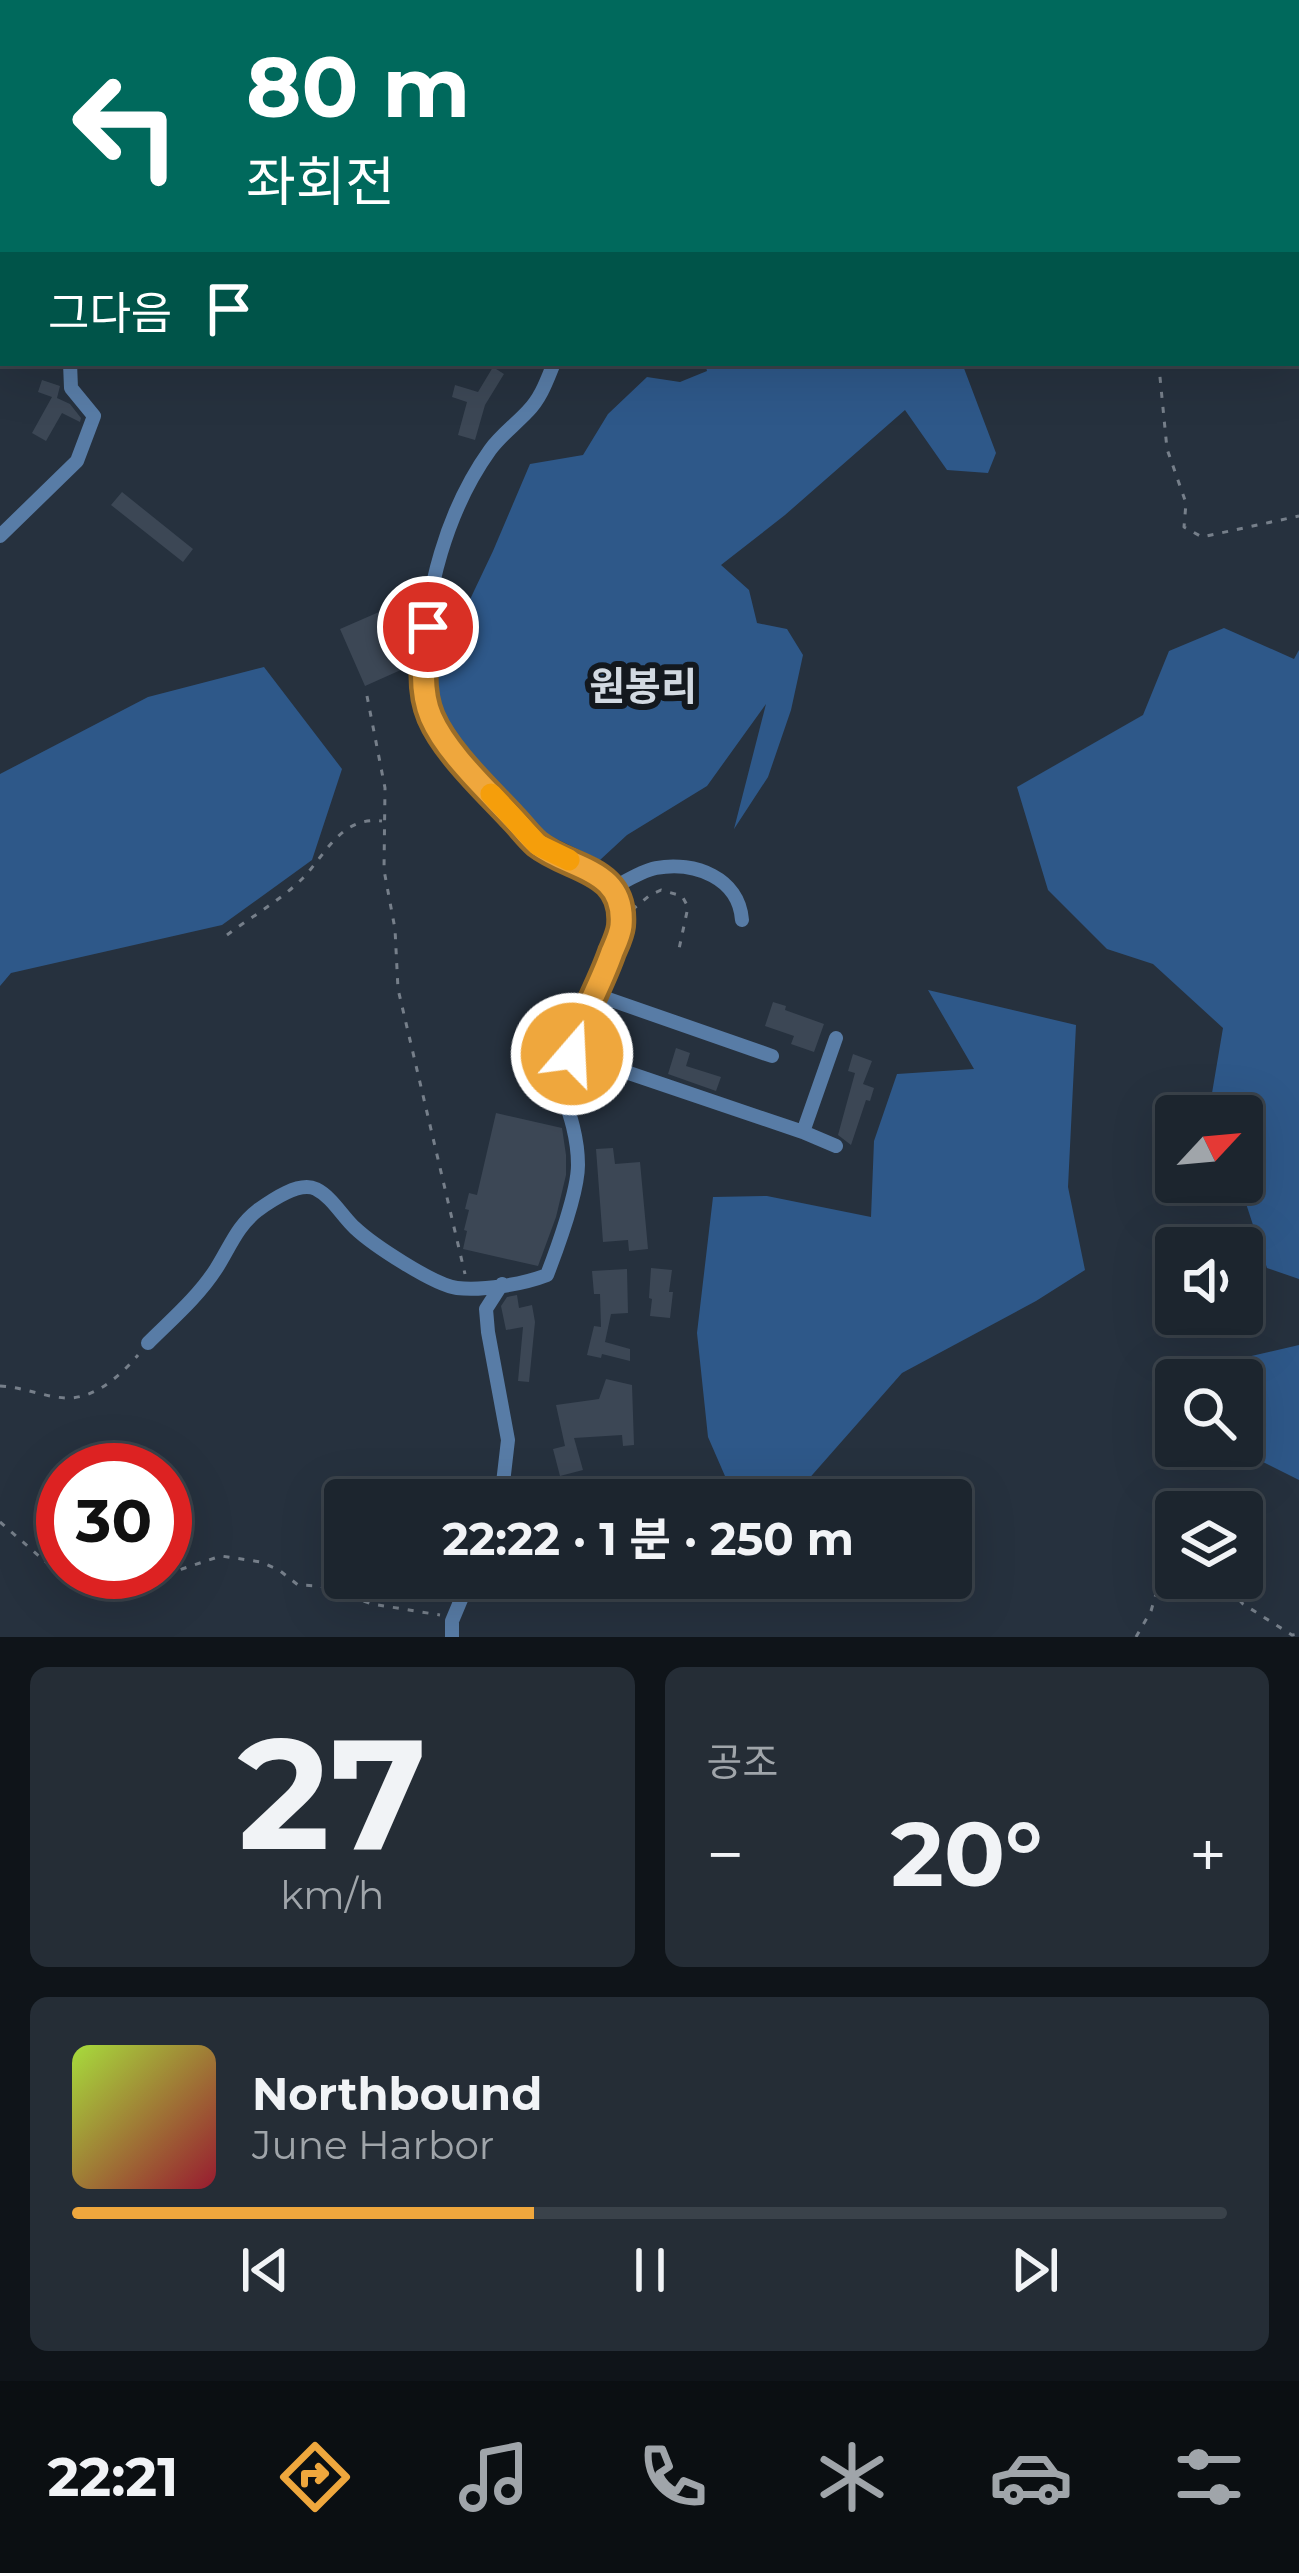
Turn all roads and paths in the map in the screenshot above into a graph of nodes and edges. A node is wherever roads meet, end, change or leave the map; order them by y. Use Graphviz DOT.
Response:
graph roads {
  1 [pos="70,366"];
  2 [pos="553,366"];
  3 [pos="1160,366"];
  4 [pos="1299,516"];
  5 [pos="0,536"];
  6 [pos="368,696"];
  7 [pos="384,821"];
  8 [pos="613,888"];
  9 [pos="742,920"];
  10 [pos="621,927"];
  11 [pos="227,934"];
  12 [pos="679,949"];
  13 [pos="594,994"];
  14 [pos="836,1037"];
  15 [pos="572,1054"];
  16 [pos="772,1056"];
  17 [pos="803,1132"];
  18 [pos="836,1146"];
  19 [pos="502,1284"];
  20 [pos="468,1288"];
  21 [pos="148,1343"];
  22 [pos="0,1386"];
  23 [pos="503,1479"];
  24 [pos="0,1522"];
  25 [pos="1155,1597"];
  26 [pos="463,1599"];
  27 [pos="1238,1599"];
  28 [pos="452,1629"];
  29 [pos="1299,1634"];
  30 [pos="1136,1637"];
  1 -- 5 [label="street"];
  2 -- 8 [label="street"];
  3 -- 4 [label="path"];
  6 -- 7 [label="path"];
  7 -- 11 [label="path"];
  7 -- 20 [label="path"];
  8 -- 9 [label="street"];
  8 -- 10 [label="street"];
  10 -- 12 [label="path"];
  10 -- 13 [label="street"];
  13 -- 15 [label="street"];
  13 -- 16 [label="street"];
  14 -- 17 [label="street"];
  15 -- 17 [label="street"];
  15 -- 19 [label="street"];
  17 -- 18 [label="street"];
  19 -- 20 [label="street"];
  19 -- 23 [label="street"];
  20 -- 21 [label="street"];
  21 -- 22 [label="path"];
  24 -- 28 [label="path"];
  25 -- 30 [label="path"];
  26 -- 28 [label="street"];
  27 -- 29 [label="path"];
}
